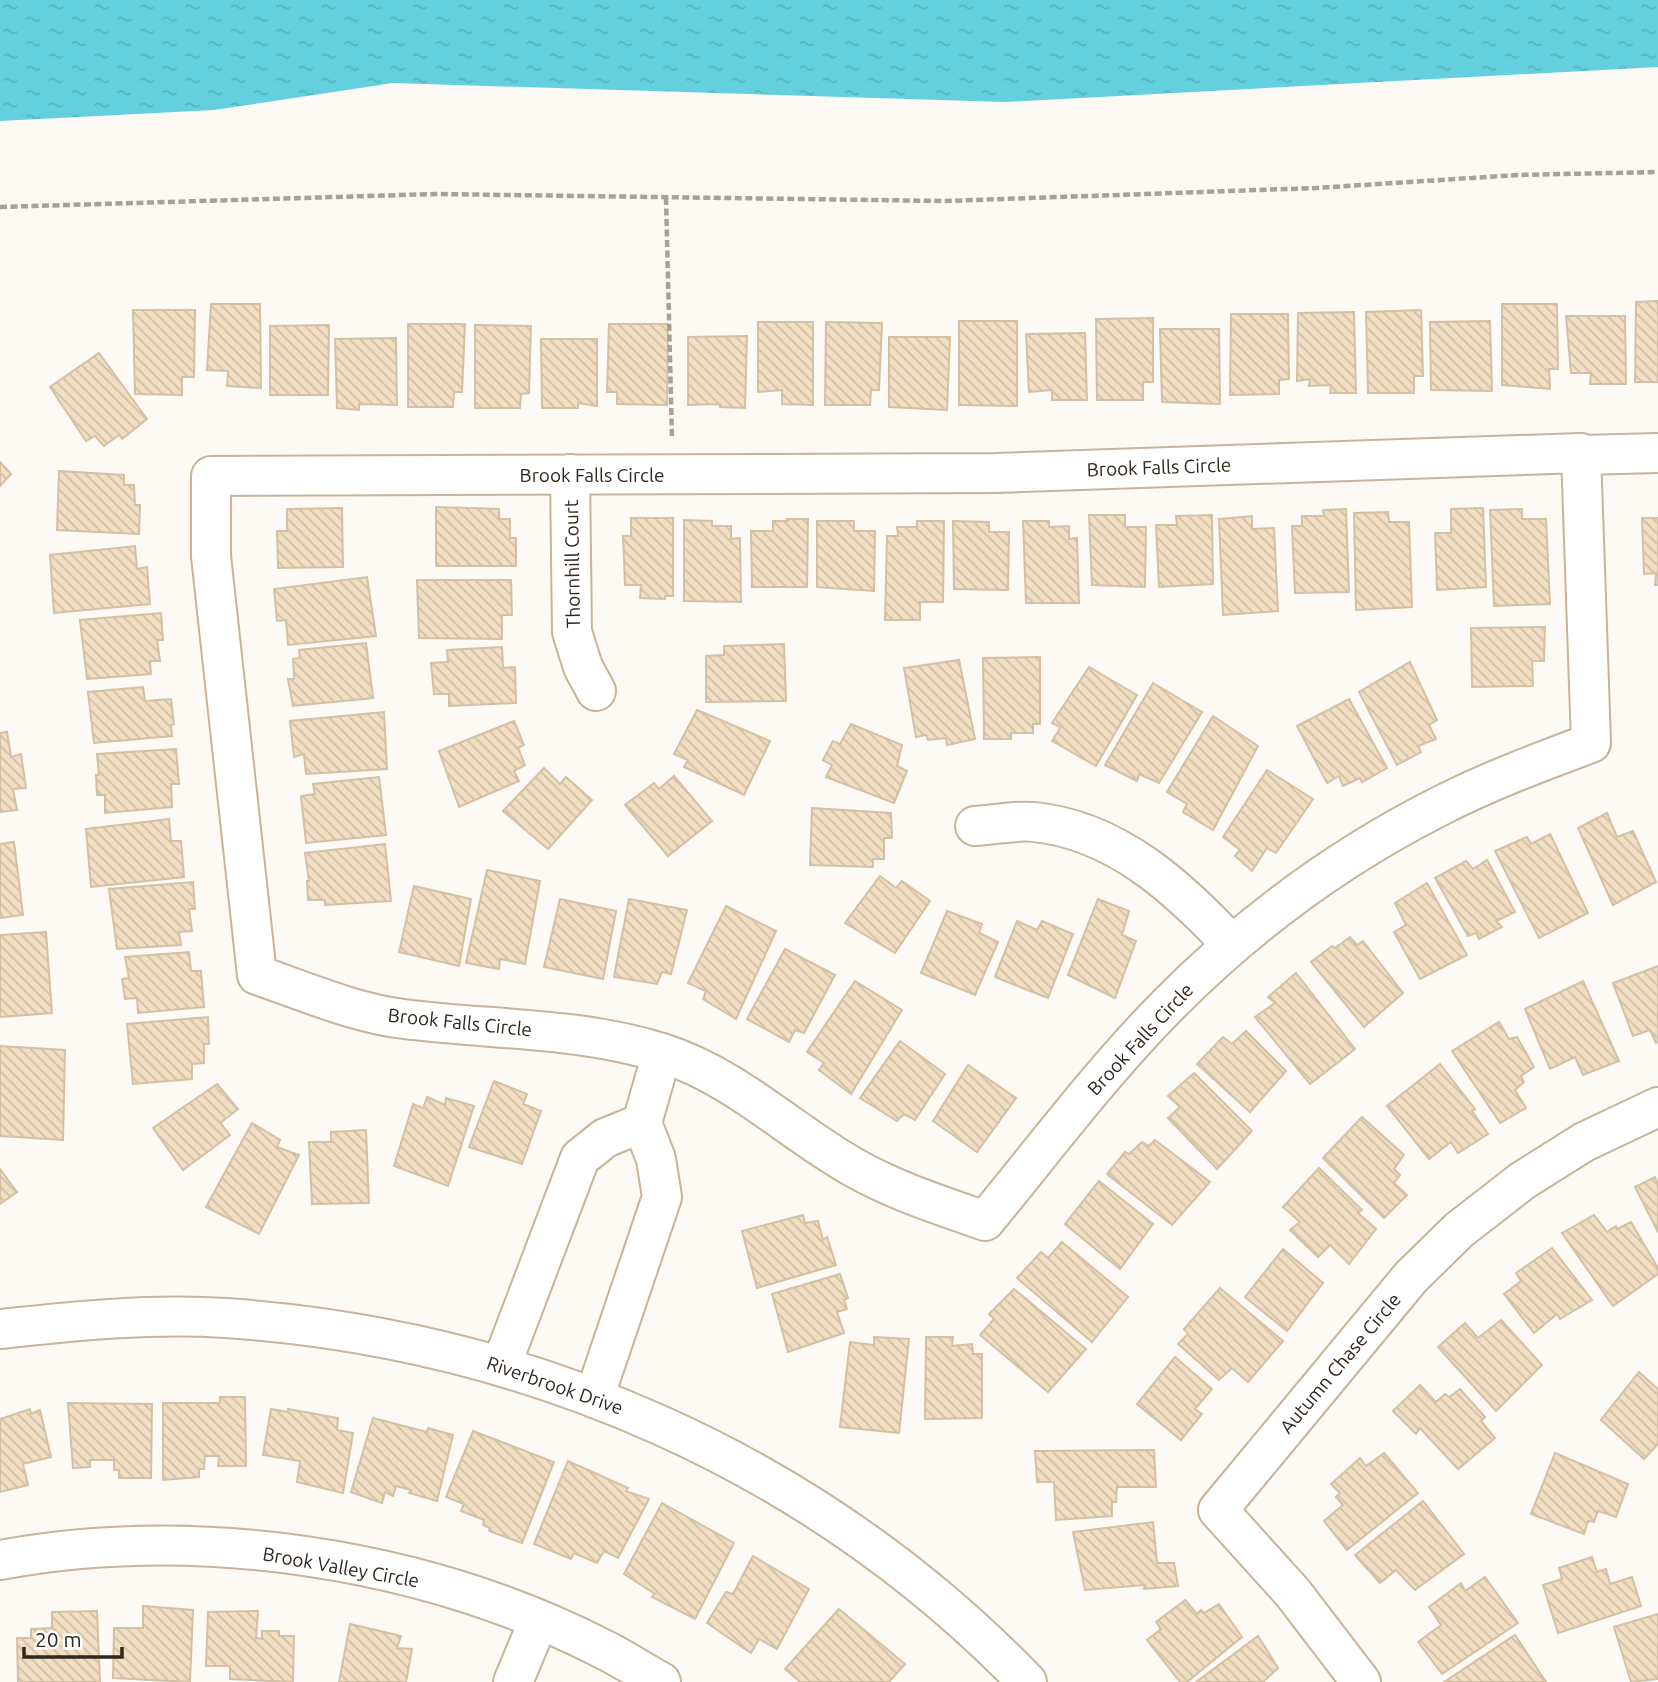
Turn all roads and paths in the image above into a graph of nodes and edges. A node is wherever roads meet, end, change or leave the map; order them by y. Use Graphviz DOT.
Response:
graph roads {
  1 [pos="1658,172"];
  2 [pos="666,198"];
  3 [pos="0,207"];
  4 [pos="1658,453"];
  5 [pos="1582,455"];
  6 [pos="570,474"];
  7 [pos="675,475"];
  8 [pos="596,691"];
  9 [pos="975,827"];
  10 [pos="1232,946"];
  11 [pos="662,1053"];
  12 [pos="1658,1107"];
  13 [pos="642,1123"];
  14 [pos="0,1329"];
  15 [pos="501,1366"];
  16 [pos="594,1398"];
  17 [pos="0,1560"];
  18 [pos="539,1620"];
  19 [pos="513,1682"];
  20 [pos="662,1682"];
  21 [pos="1027,1682"];
  22 [pos="1361,1682"];
  1 -- 2 [label="path"];
  2 -- 3 [label="path"];
  2 -- 7 [label="path"];
  4 -- 5 [label="street"];
  5 -- 7 [label="street, Brook Falls Circle"];
  5 -- 10 [label="street, Brook Falls Circle"];
  6 -- 7 [label="street, Brook Falls Circle"];
  6 -- 8 [label="street, Thornhill Court"];
  6 -- 11 [label="street, Brook Falls Circle"];
  9 -- 10 [label="street"];
  10 -- 11 [label="street, Brook Falls Circle"];
  11 -- 13 [label="street"];
  12 -- 22 [label="street, Autumn Chase Circle"];
  13 -- 15 [label="street"];
  13 -- 16 [label="street"];
  14 -- 15 [label="street, Riverbrook Drive"];
  15 -- 16 [label="street, Riverbrook Drive"];
  16 -- 21 [label="street, Riverbrook Drive"];
  17 -- 18 [label="street, Brook Valley Circle"];
  18 -- 19 [label="street"];
  18 -- 20 [label="street, Brook Valley Circle"];
}
